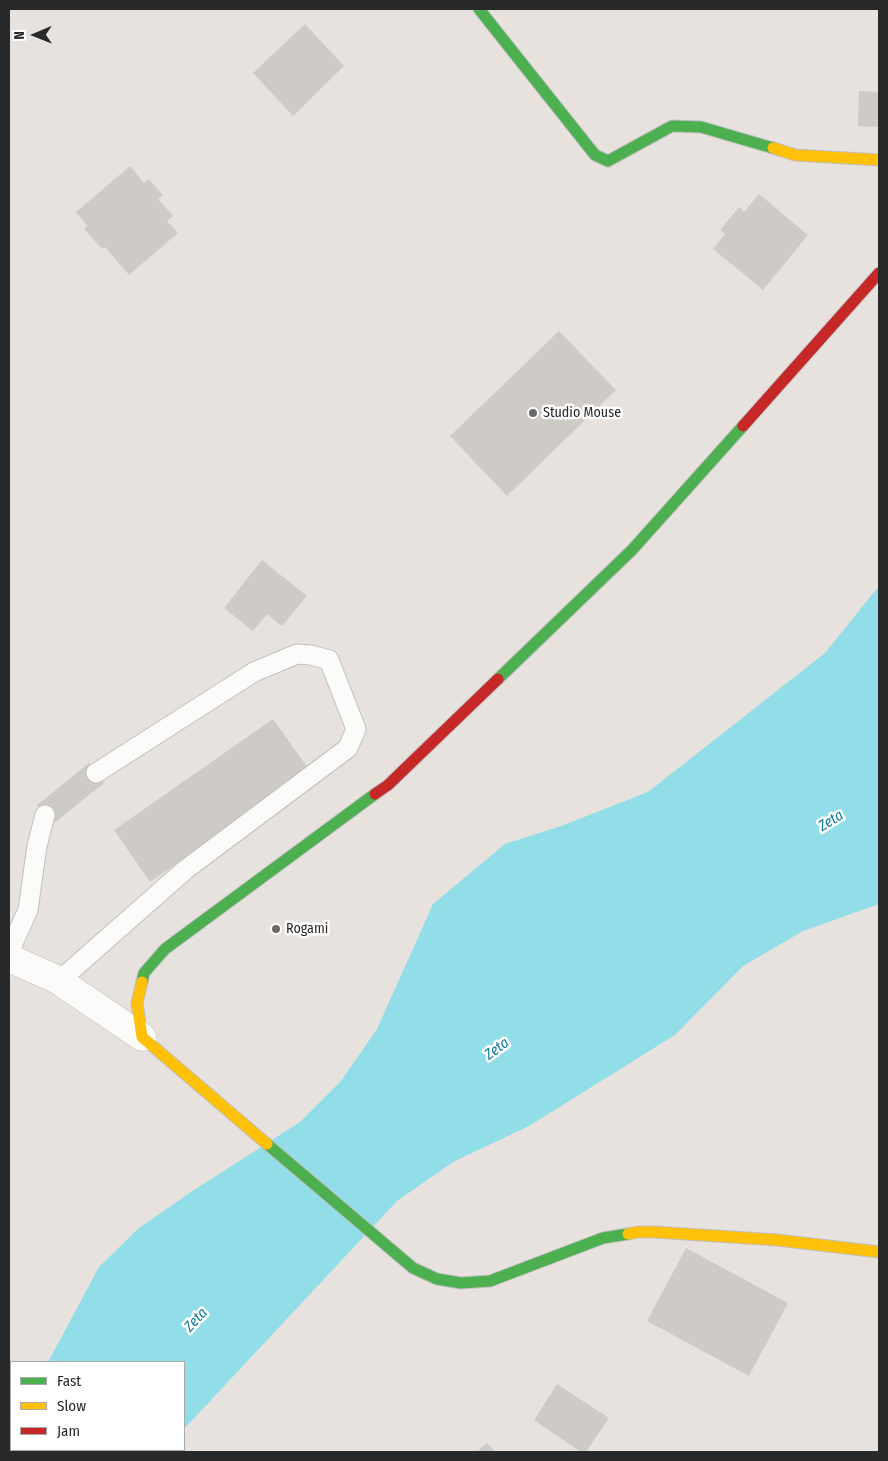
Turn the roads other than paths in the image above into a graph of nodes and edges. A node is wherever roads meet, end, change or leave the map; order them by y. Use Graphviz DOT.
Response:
graph roads {
  1 [pos="479,9"];
  2 [pos="879,160"];
  3 [pos="879,273"];
  4 [pos="96,772"];
  5 [pos="45,814"];
  6 [pos="9,952"];
  7 [pos="9,958"];
  8 [pos="59,981"];
  9 [pos="142,1037"];
  10 [pos="879,1252"];
  1 -- 2 [label="street"];
  3 -- 9 [label="street"];
  4 -- 8 [label="lane"];
  5 -- 6 [label="lane"];
  7 -- 8 [label="street"];
  8 -- 9 [label="street"];
  9 -- 10 [label="street"];
}
